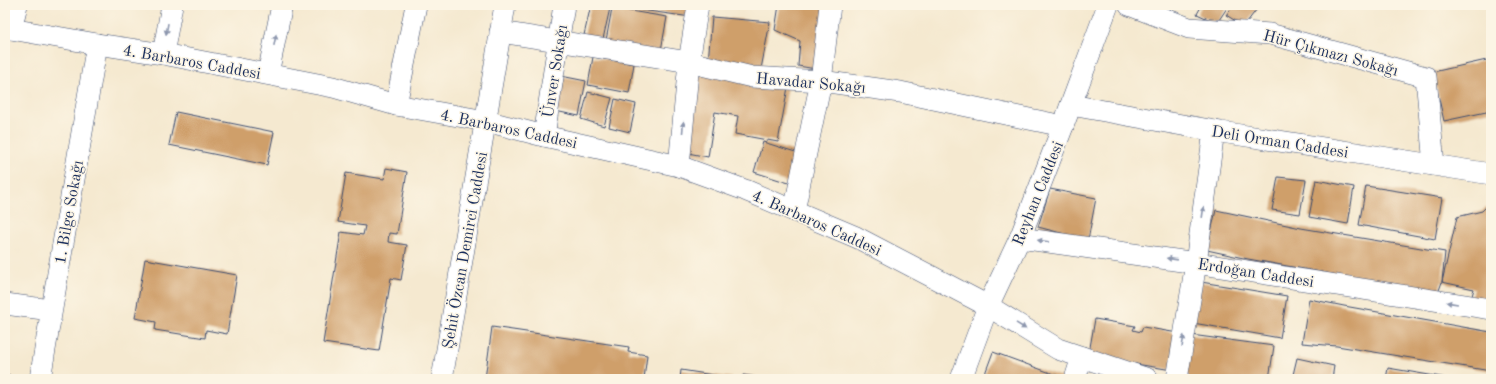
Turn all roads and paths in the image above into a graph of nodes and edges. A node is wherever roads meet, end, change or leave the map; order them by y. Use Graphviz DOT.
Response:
graph roads {
  1 [pos="17,5"];
  2 [pos="172,5"];
  3 [pos="282,5"];
  4 [pos="416,5"];
  5 [pos="505,5"];
  6 [pos="564,5"];
  7 [pos="698,5"];
  8 [pos="830,5"];
  9 [pos="1108,5"];
  10 [pos="1129,5"];
  11 [pos="8,29"];
  12 [pos="500,32"];
  13 [pos="559,41"];
  14 [pos="97,44"];
  15 [pos="163,54"];
  16 [pos="688,62"];
  17 [pos="268,74"];
  18 [pos="821,81"];
  19 [pos="396,105"];
  20 [pos="1071,105"];
  21 [pos="486,121"];
  22 [pos="1064,126"];
  23 [pos="1214,131"];
  24 [pos="544,136"];
  25 [pos="1434,165"];
  26 [pos="680,166"];
  27 [pos="1491,174"];
  28 [pos="794,211"];
  29 [pos="1020,238"];
  30 [pos="1196,263"];
  31 [pos="5,304"];
  32 [pos="988,306"];
  33 [pos="51,310"];
  34 [pos="1491,310"];
  35 [pos="1082,357"];
  36 [pos="40,379"];
  37 [pos="442,379"];
  38 [pos="961,379"];
  39 [pos="1075,379"];
  40 [pos="1148,379"];
  41 [pos="1177,379"];
  1 -- 11 [label="street"];
  2 -- 15 [label="street, one-way"];
  17 -- 3 [label="street, one-way"];
  4 -- 19 [label="street"];
  5 -- 12 [label="street, Şehit Özcan Demirci Caddesi"];
  6 -- 13 [label="street, Ünver Sokağı"];
  7 -- 16 [label="street"];
  8 -- 18 [label="street"];
  9 -- 20 [label="street, Reyhan Caddesi"];
  10 -- 25 [label="street, Hür Çıkmazı Sokağı"];
  11 -- 14 [label="street, 4. Barbaros Caddesi"];
  12 -- 13 [label="street, Havadar Sokağı"];
  12 -- 21 [label="street, Şehit Özcan Demirci Caddesi"];
  13 -- 16 [label="street, Havadar Sokağı"];
  13 -- 24 [label="street, Ünver Sokağı"];
  14 -- 15 [label="street, 4. Barbaros Caddesi"];
  14 -- 33 [label="street, 1. Bilge Sokağı"];
  15 -- 17 [label="street, 4. Barbaros Caddesi"];
  16 -- 18 [label="street, Havadar Sokağı"];
  26 -- 16 [label="street, one-way"];
  17 -- 19 [label="street, 4. Barbaros Caddesi"];
  18 -- 22 [label="street, Havadar Sokağı"];
  18 -- 28 [label="street"];
  19 -- 21 [label="street, 4. Barbaros Caddesi"];
  20 -- 22 [label="street, Reyhan Caddesi"];
  20 -- 23 [label="street, Deli Orman Caddesi"];
  21 -- 24 [label="street, 4. Barbaros Caddesi"];
  21 -- 37 [label="street, Şehit Özcan Demirci Caddesi"];
  22 -- 29 [label="street, Reyhan Caddesi"];
  23 -- 25 [label="street, Deli Orman Caddesi"];
  30 -- 23 [label="street, one-way"];
  24 -- 26 [label="street, 4. Barbaros Caddesi"];
  25 -- 27 [label="street, Deli Orman Caddesi"];
  26 -- 28 [label="street, 4. Barbaros Caddesi"];
  28 -- 32 [label="street, 4. Barbaros Caddesi"];
  30 -- 29 [label="street, Erdoğan Caddesi, one-way"];
  29 -- 32 [label="street, Reyhan Caddesi"];
  34 -- 30 [label="street, Erdoğan Caddesi, one-way"];
  41 -- 30 [label="street, one-way"];
  31 -- 33 [label="street"];
  32 -- 35 [label="street, 4. Barbaros Caddesi, one-way"];
  32 -- 38 [label="street, Reyhan Caddesi"];
  33 -- 36 [label="street, 1. Bilge Sokağı"];
  35 -- 39 [label="street"];
  35 -- 40 [label="street, 4. Barbaros Caddesi"];
}
